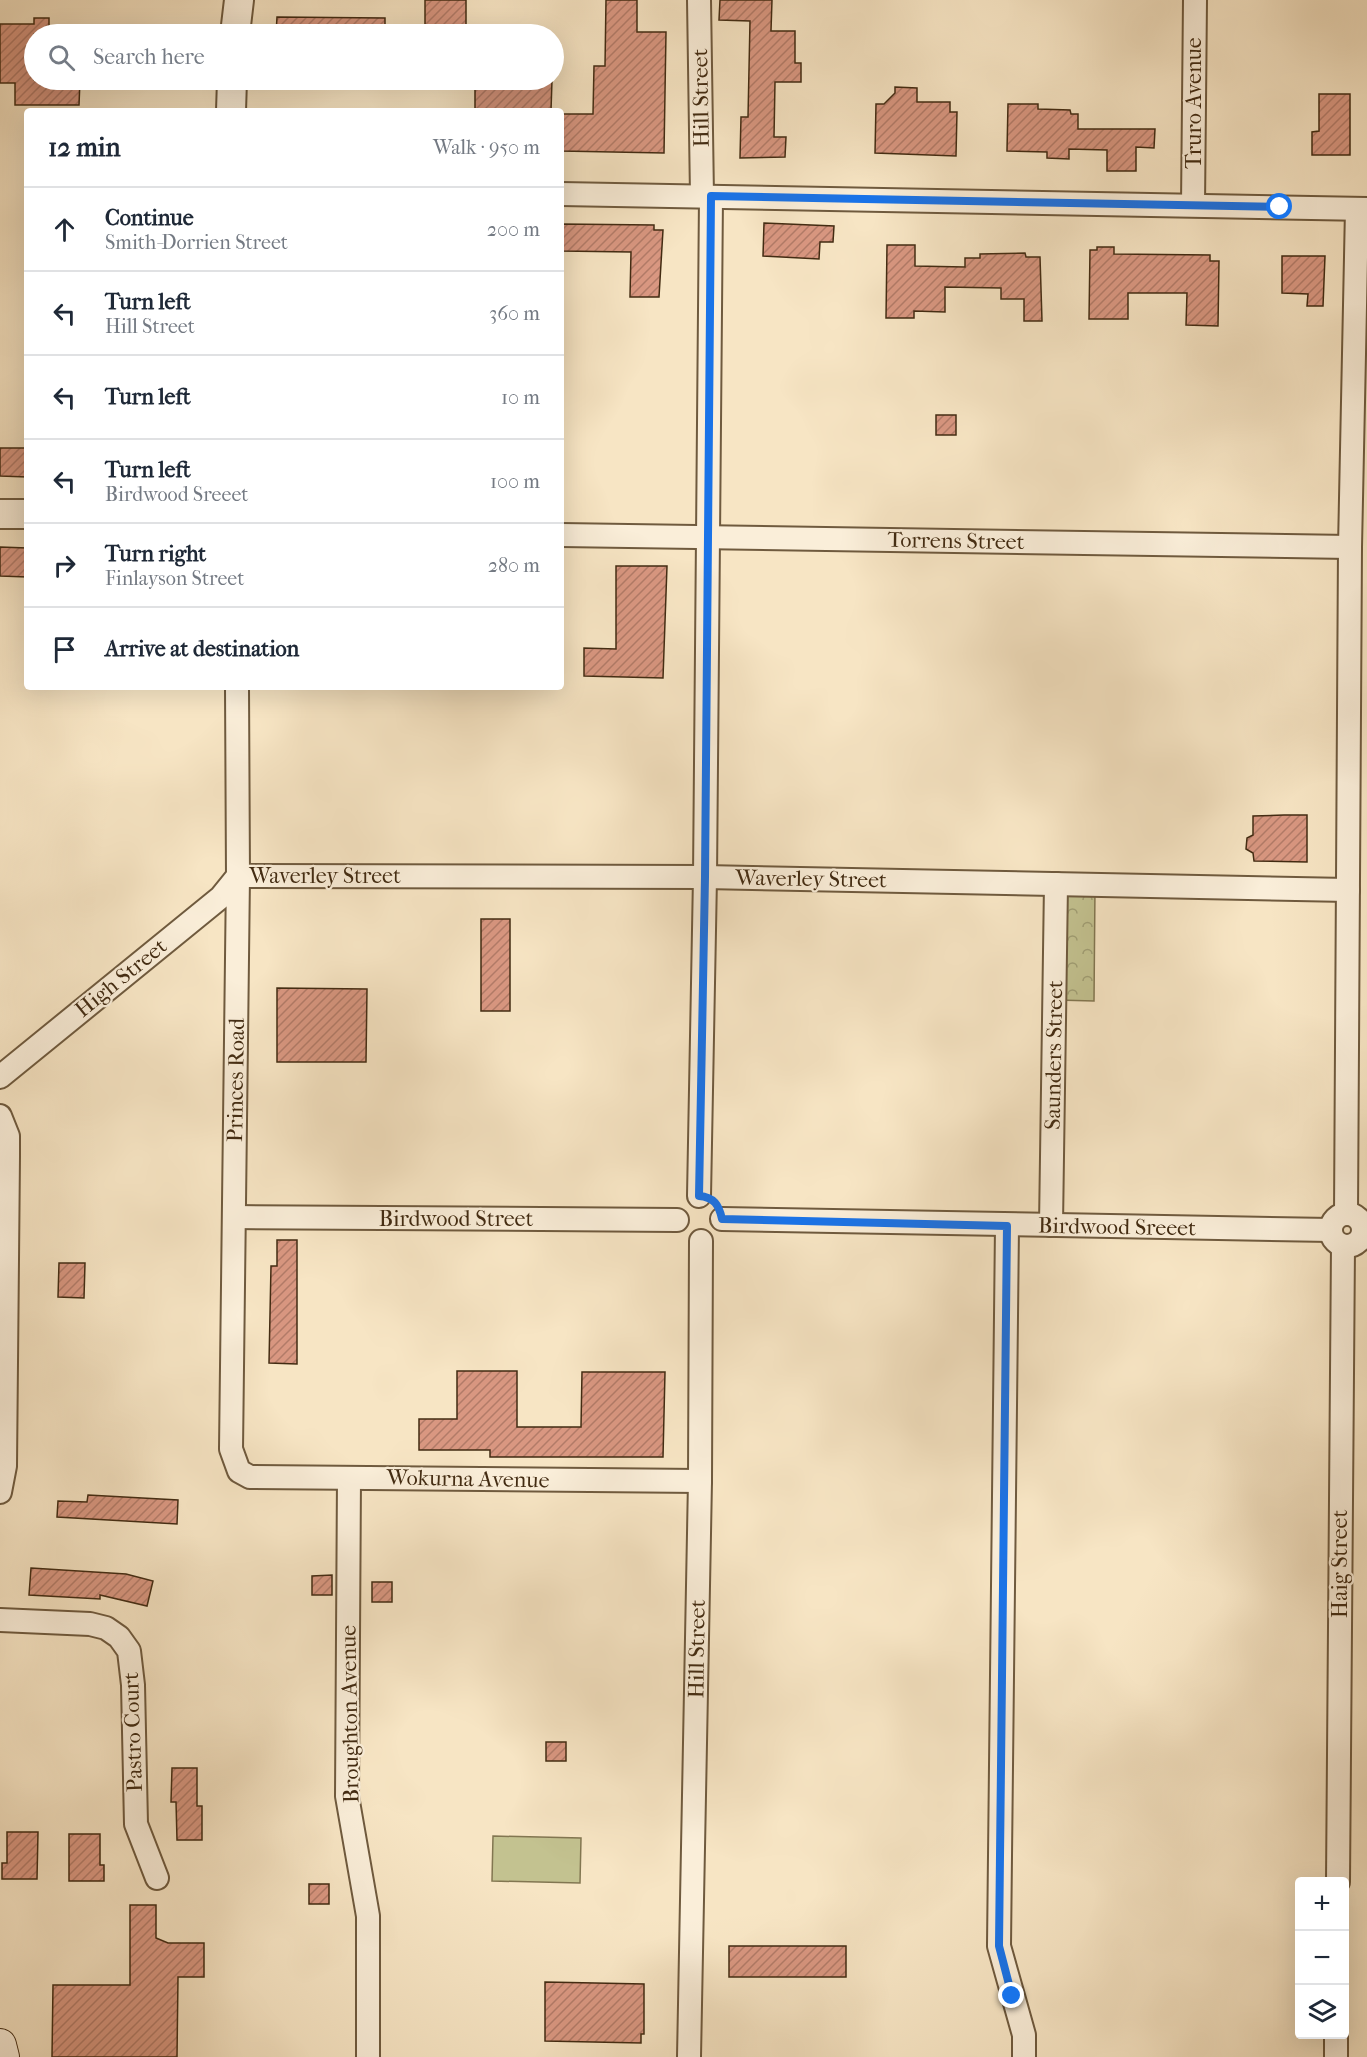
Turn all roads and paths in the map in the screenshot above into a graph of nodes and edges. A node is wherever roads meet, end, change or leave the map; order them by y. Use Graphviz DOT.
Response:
graph roads {
  1 [pos="239,0"];
  2 [pos="699,0"];
  3 [pos="1195,0"];
  4 [pos="236,24"];
  5 [pos="232,90"];
  6 [pos="231,108"];
  7 [pos="564,194"];
  8 [pos="706,196"];
  9 [pos="1193,205"];
  10 [pos="1362,209"];
  11 [pos="0,514"];
  12 [pos="24,514"];
  13 [pos="564,535"];
  14 [pos="709,537"];
  15 [pos="1350,547"];
  16 [pos="237,690"];
  17 [pos="238,876"];
  18 [pos="705,877"];
  19 [pos="1056,884"];
  20 [pos="1348,890"];
  21 [pos="0,1077"];
  22 [pos="0,1116"];
  23 [pos="699,1196"];
  24 [pos="234,1217"];
  25 [pos="722,1219"];
  26 [pos="677,1220"];
  27 [pos="1052,1225"];
  28 [pos="1007,1226"];
  29 [pos="1340,1230"];
  30 [pos="1365,1232"];
  31 [pos="701,1241"];
  32 [pos="238,1471"];
  33 [pos="349,1478"];
  34 [pos="700,1481"];
  35 [pos="0,1491"];
  36 [pos="0,1620"];
  37 [pos="1338,1877"];
  38 [pos="157,1878"];
  39 [pos="1336,2039"];
  40 [pos="0,2045"];
  41 [pos="3,2057"];
  42 [pos="368,2057"];
  43 [pos="689,2057"];
  44 [pos="1024,2057"];
  45 [pos="1336,2057"];
  1 -- 4 [label="street"];
  2 -- 8 [label="street, Hill Street"];
  3 -- 9 [label="street, Truro Avenue"];
  5 -- 6 [label="street"];
  7 -- 8 [label="street"];
  8 -- 9 [label="street"];
  8 -- 14 [label="street, Hill Street"];
  9 -- 10 [label="street"];
  10 -- 15 [label="street, Haig Street"];
  11 -- 12 [label="street"];
  13 -- 14 [label="street, Torrens Street"];
  14 -- 15 [label="street, Torrens Street"];
  14 -- 18 [label="street, Hill Street"];
  15 -- 20 [label="street, Haig Street"];
  16 -- 17 [label="street, Princes Road"];
  17 -- 18 [label="street, Waverley Street"];
  17 -- 21 [label="street, High Street"];
  17 -- 24 [label="street, Princes Road"];
  18 -- 19 [label="street, Waverley Street"];
  18 -- 23 [label="street, Hill Street"];
  19 -- 20 [label="street, Waverley Street"];
  19 -- 27 [label="street, Saunders Street"];
  20 -- 29 [label="street, Haig Street"];
  22 -- 35 [label="street"];
  23 -- 25 [label="street"];
  23 -- 26 [label="street"];
  24 -- 26 [label="street, Birdwood Street"];
  24 -- 32 [label="street, Princes Road"];
  25 -- 28 [label="street, Birdwood Sreeet"];
  25 -- 31 [label="street"];
  26 -- 31 [label="street"];
  27 -- 28 [label="street, Birdwood Sreeet"];
  27 -- 29 [label="street, Birdwood Sreeet"];
  28 -- 44 [label="street"];
  29 -- 30 [label="street"];
  29 -- 37 [label="street, Haig Street"];
  31 -- 34 [label="street, Hill Street"];
  32 -- 33 [label="street, Wokurna Avenue"];
  33 -- 34 [label="street, Wokurna Avenue"];
  33 -- 42 [label="street, Broughton Avenue"];
  34 -- 43 [label="street, Hill Street"];
  36 -- 38 [label="street, Pastro Court"];
  39 -- 45 [label="street"];
  40 -- 41 [label="main road"];
}
